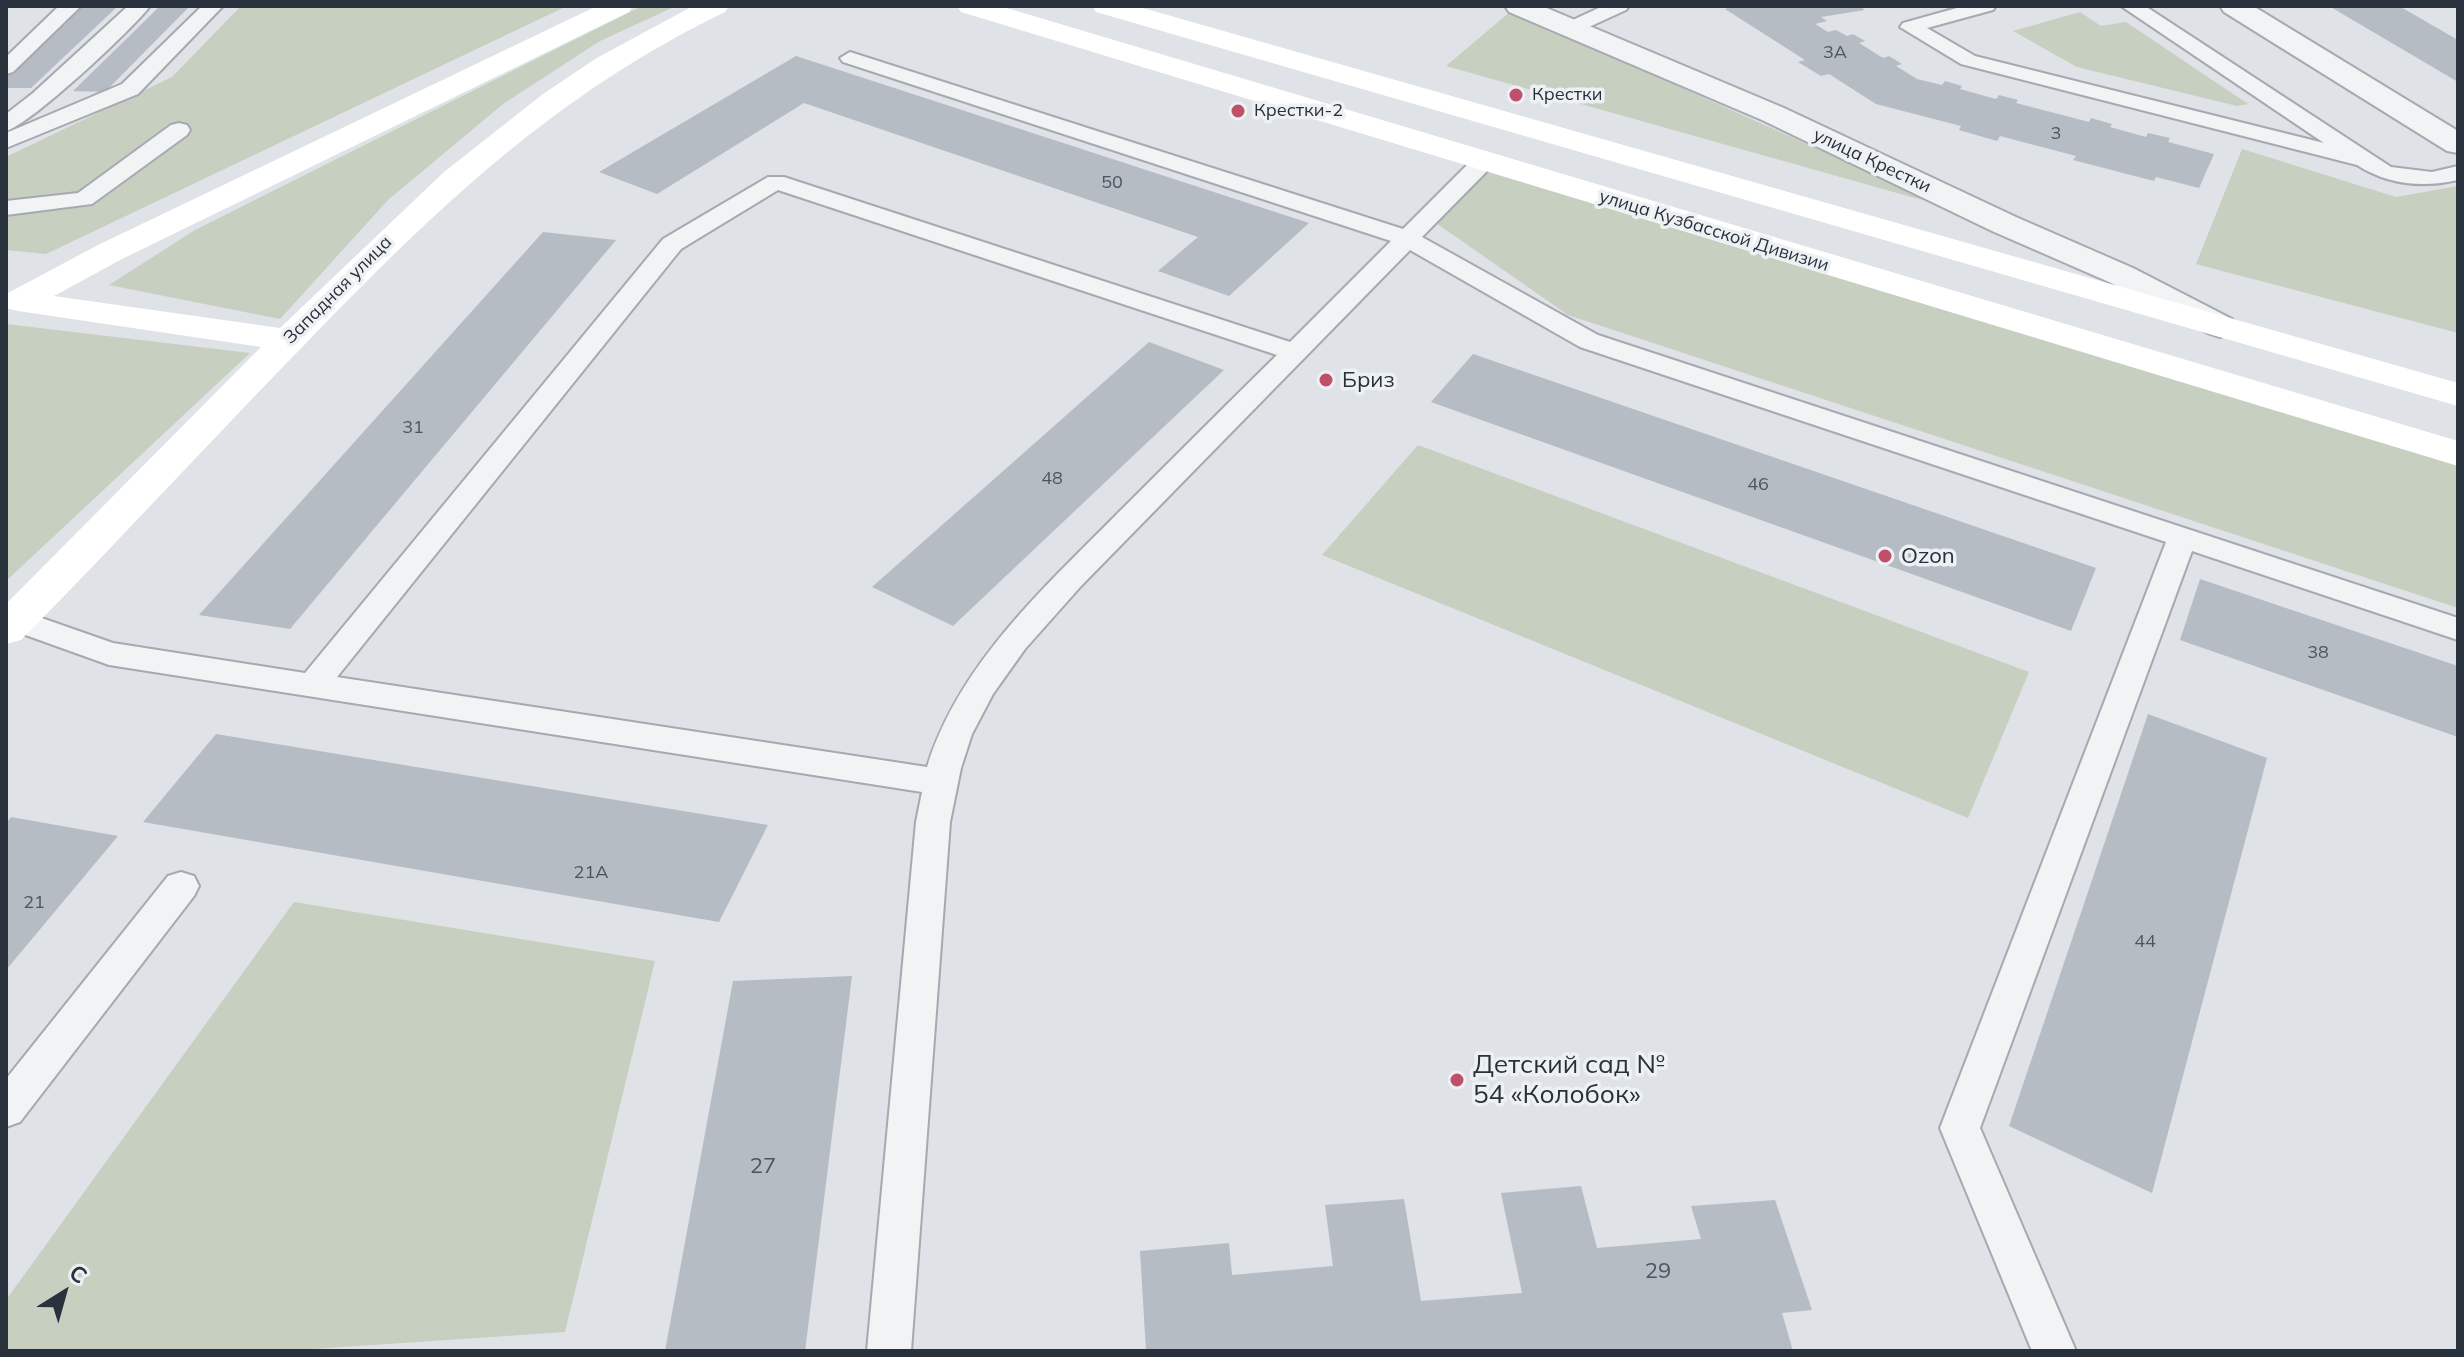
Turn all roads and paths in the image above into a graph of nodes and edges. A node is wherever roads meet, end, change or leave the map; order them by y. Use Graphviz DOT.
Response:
graph roads {
  1 [pos="71,6"];
  2 [pos="140,6"];
  3 [pos="213,6"];
  4 [pos="619,6"];
  5 [pos="715,6"];
  6 [pos="971,6"];
  7 [pos="1106,6"];
  8 [pos="1519,6"];
  9 [pos="1619,6"];
  10 [pos="1986,6"];
  11 [pos="2131,6"];
  12 [pos="2234,6"];
  13 [pos="1571,28"];
  14 [pos="850,58"];
  15 [pos="6,68"];
  16 [pos="6,124"];
  17 [pos="179,130"];
  18 [pos="6,141"];
  19 [pos="2458,144"];
  20 [pos="2365,160"];
  21 [pos="1483,162"];
  22 [pos="2458,173"];
  23 [pos="6,208"];
  24 [pos="1408,239"];
  25 [pos="12,300"];
  26 [pos="2220,326"];
  27 [pos="288,340"];
  28 [pos="1295,352"];
  29 [pos="2458,395"];
  30 [pos="2458,454"];
  31 [pos="2182,538"];
  32 [pos="11,624"];
  33 [pos="2458,629"];
  34 [pos="313,685"];
  35 [pos="942,782"];
  36 [pos="181,886"];
  37 [pos="6,1109"];
  38 [pos="889,1351"];
  39 [pos="2054,1351"];
  1 -- 15 [label="lane"];
  2 -- 16 [label="lane"];
  3 -- 18 [label="lane"];
  4 -- 25 [label="street"];
  5 -- 27 [label="street, Западная улица"];
  6 -- 21 [label="street, улица Кузбасской Дивизии"];
  7 -- 26 [label="street"];
  8 -- 13 [label="street, улица Крестки"];
  9 -- 13 [label="lane"];
  10 -- 20 [label="lane"];
  11 -- 20 [label="lane"];
  12 -- 19 [label="street"];
  13 -- 26 [label="street, улица Крестки"];
  14 -- 24 [label="lane"];
  17 -- 23 [label="lane"];
  20 -- 22 [label="lane"];
  21 -- 24 [label="lane"];
  21 -- 30 [label="street, улица Кузбасской Дивизии"];
  24 -- 28 [label="lane"];
  24 -- 31 [label="lane"];
  25 -- 27 [label="street"];
  26 -- 29 [label="street"];
  27 -- 32 [label="street, Западная улица"];
  28 -- 34 [label="lane"];
  28 -- 35 [label="lane"];
  31 -- 33 [label="lane"];
  31 -- 39 [label="lane"];
  32 -- 34 [label="lane"];
  34 -- 35 [label="lane"];
  35 -- 38 [label="lane"];
  36 -- 37 [label="lane"];
}
